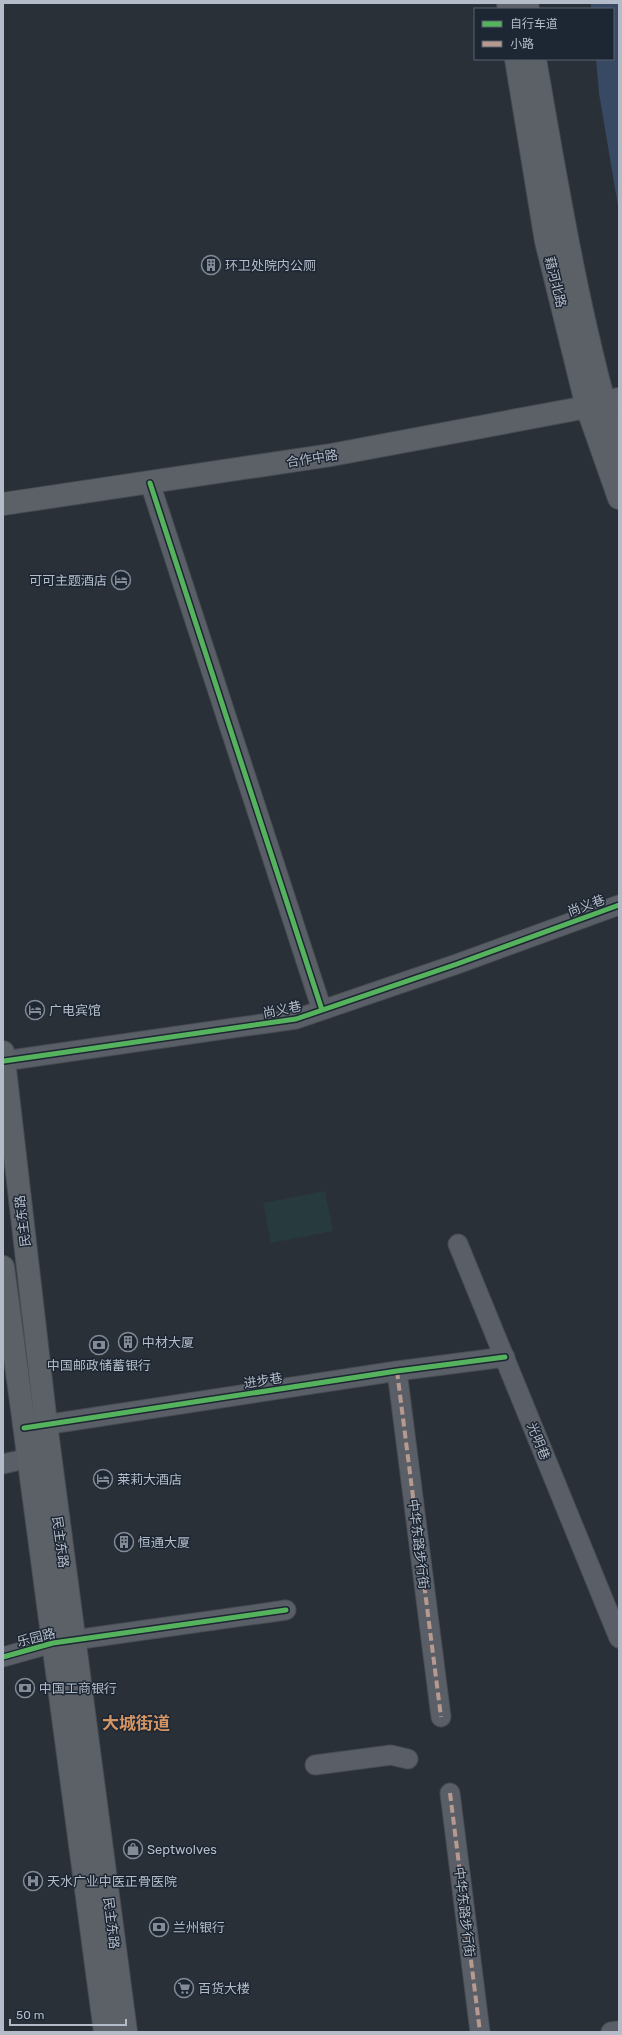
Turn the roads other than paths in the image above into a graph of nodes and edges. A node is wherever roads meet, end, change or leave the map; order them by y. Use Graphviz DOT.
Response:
graph roads {
  1 [pos="516,60"];
  2 [pos="535,60"];
  3 [pos="603,402"];
  4 [pos="619,455"];
  5 [pos="150,483"];
  6 [pos="619,498"];
  7 [pos="3,504"];
  8 [pos="619,905"];
  9 [pos="322,1010"];
  10 [pos="4,1056"];
  11 [pos="458,1244"];
  12 [pos="3,1267"];
  13 [pos="505,1358"];
  14 [pos="397,1371"];
  15 [pos="46,1424"];
  16 [pos="24,1428"];
  17 [pos="50,1453"];
  18 [pos="28,1458"];
  19 [pos="3,1464"];
  20 [pos="286,1610"];
  21 [pos="619,1638"];
  22 [pos="74,1640"];
  23 [pos="53,1643"];
  24 [pos="3,1657"];
  25 [pos="441,1717"];
  26 [pos="408,1760"];
  27 [pos="314,1765"];
  28 [pos="450,1793"];
  29 [pos="619,2031"];
  30 [pos="105,2032"];
  31 [pos="126,2032"];
  32 [pos="480,2032"];
  33 [pos="611,2032"];
  1 -- 3 [label="main road, 藉河北路"];
  2 -- 3 [label="main road, 藉河北路"];
  3 -- 4 [label="main road, 藉河北路"];
  3 -- 5 [label="main road, 合作中路"];
  3 -- 6 [label="main road, 藉河北路"];
  5 -- 7 [label="main road, 合作中路"];
  5 -- 9 [label="street"];
  8 -- 9 [label="street, 尚义巷"];
  9 -- 10 [label="street, 尚义巷"];
  10 -- 15 [label="main road, 民主东路"];
  11 -- 13 [label="street, 光明巷"];
  12 -- 16 [label="main road, 民主东路"];
  13 -- 14 [label="street, 进步巷"];
  13 -- 21 [label="street, 光明巷"];
  14 -- 15 [label="street, 进步巷"];
  14 -- 25 [label="street, 中华东路步行街"];
  15 -- 16 [label="street, 进步巷"];
  15 -- 17 [label="main road, 民主东路"];
  16 -- 18 [label="main road, 民主东路"];
  17 -- 18 [label="street"];
  17 -- 22 [label="main road, 民主东路"];
  18 -- 19 [label="street"];
  18 -- 23 [label="main road, 民主东路"];
  20 -- 22 [label="street, 乐园路"];
  22 -- 23 [label="street, 乐园路"];
  22 -- 31 [label="main road, 民主东路"];
  23 -- 24 [label="street, 乐园路"];
  23 -- 30 [label="main road, 民主东路"];
  26 -- 27 [label="street"];
  28 -- 32 [label="street, 中华东路步行街"];
  29 -- 33 [label="street"];
}
